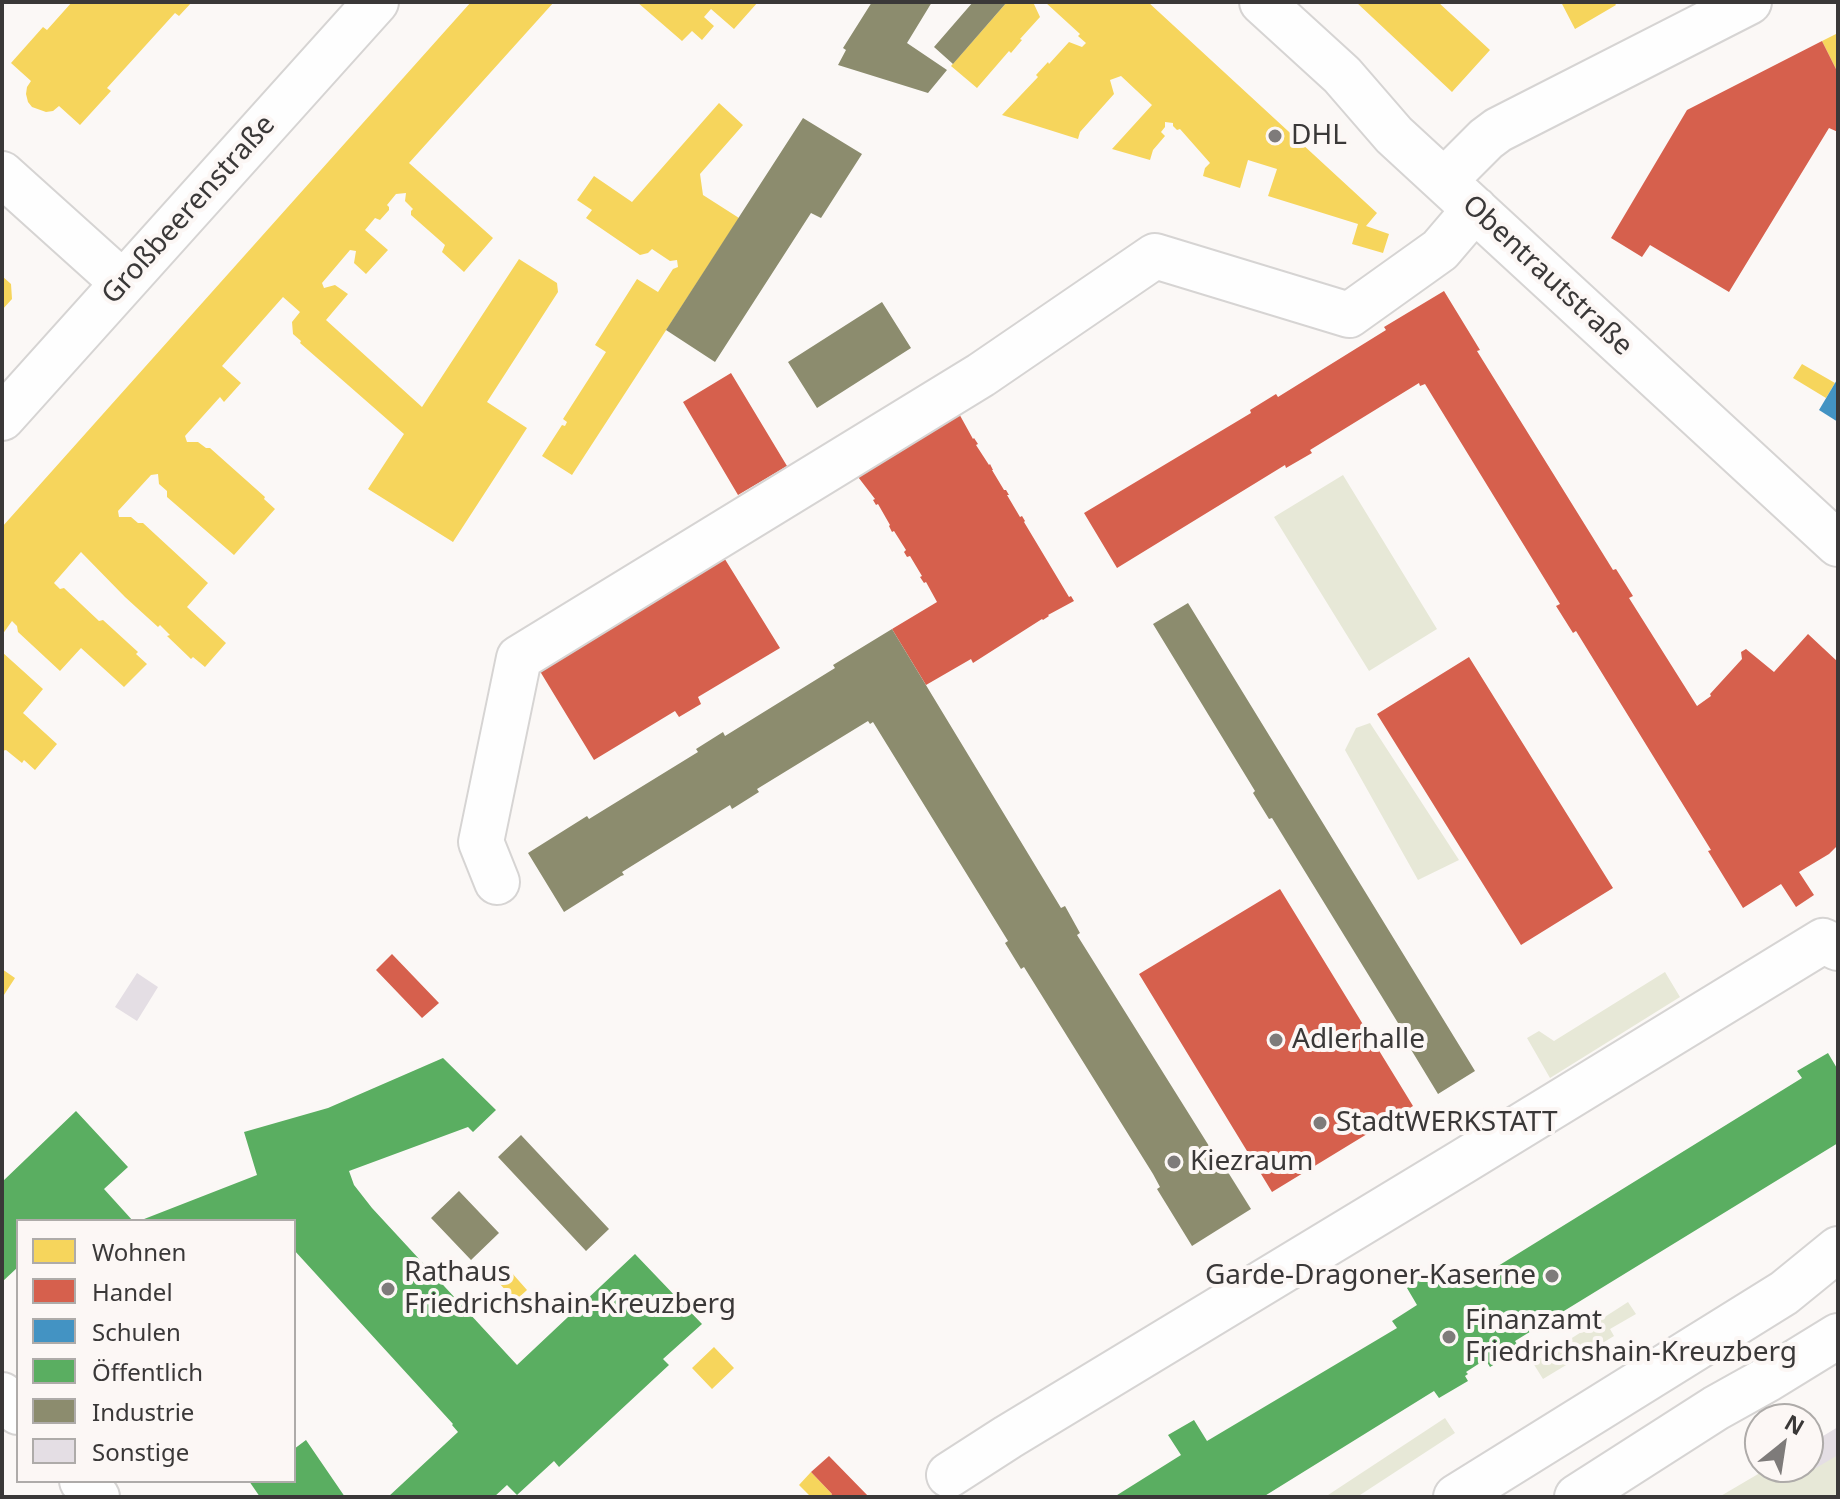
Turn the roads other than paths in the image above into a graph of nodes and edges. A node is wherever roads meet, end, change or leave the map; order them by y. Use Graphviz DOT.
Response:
graph roads {
  1 [pos="376,2"];
  2 [pos="1262,2"];
  3 [pos="1749,2"];
  4 [pos="2,174"];
  5 [pos="1460,195"];
  6 [pos="123,283"];
  7 [pos="2,418"];
  8 [pos="1838,544"];
  9 [pos="497,882"];
  10 [pos="1838,948"];
  11 [pos="1838,1249"];
  12 [pos="1838,1336"];
  13 [pos="2,1395"];
  14 [pos="16,1410"];
  15 [pos="949,1475"];
  16 [pos="1456,1497"];
  17 [pos="1577,1497"];
  1 -- 6 [label="street, Großbeerenstraße"];
  2 -- 5 [label="street, Obentrautstraße"];
  3 -- 5 [label="street"];
  4 -- 6 [label="street"];
  5 -- 8 [label="street, Obentrautstraße"];
  5 -- 9 [label="street"];
  6 -- 7 [label="street, Großbeerenstraße"];
  10 -- 15 [label="street"];
  11 -- 16 [label="street"];
  12 -- 17 [label="street"];
  13 -- 14 [label="street"];
}
